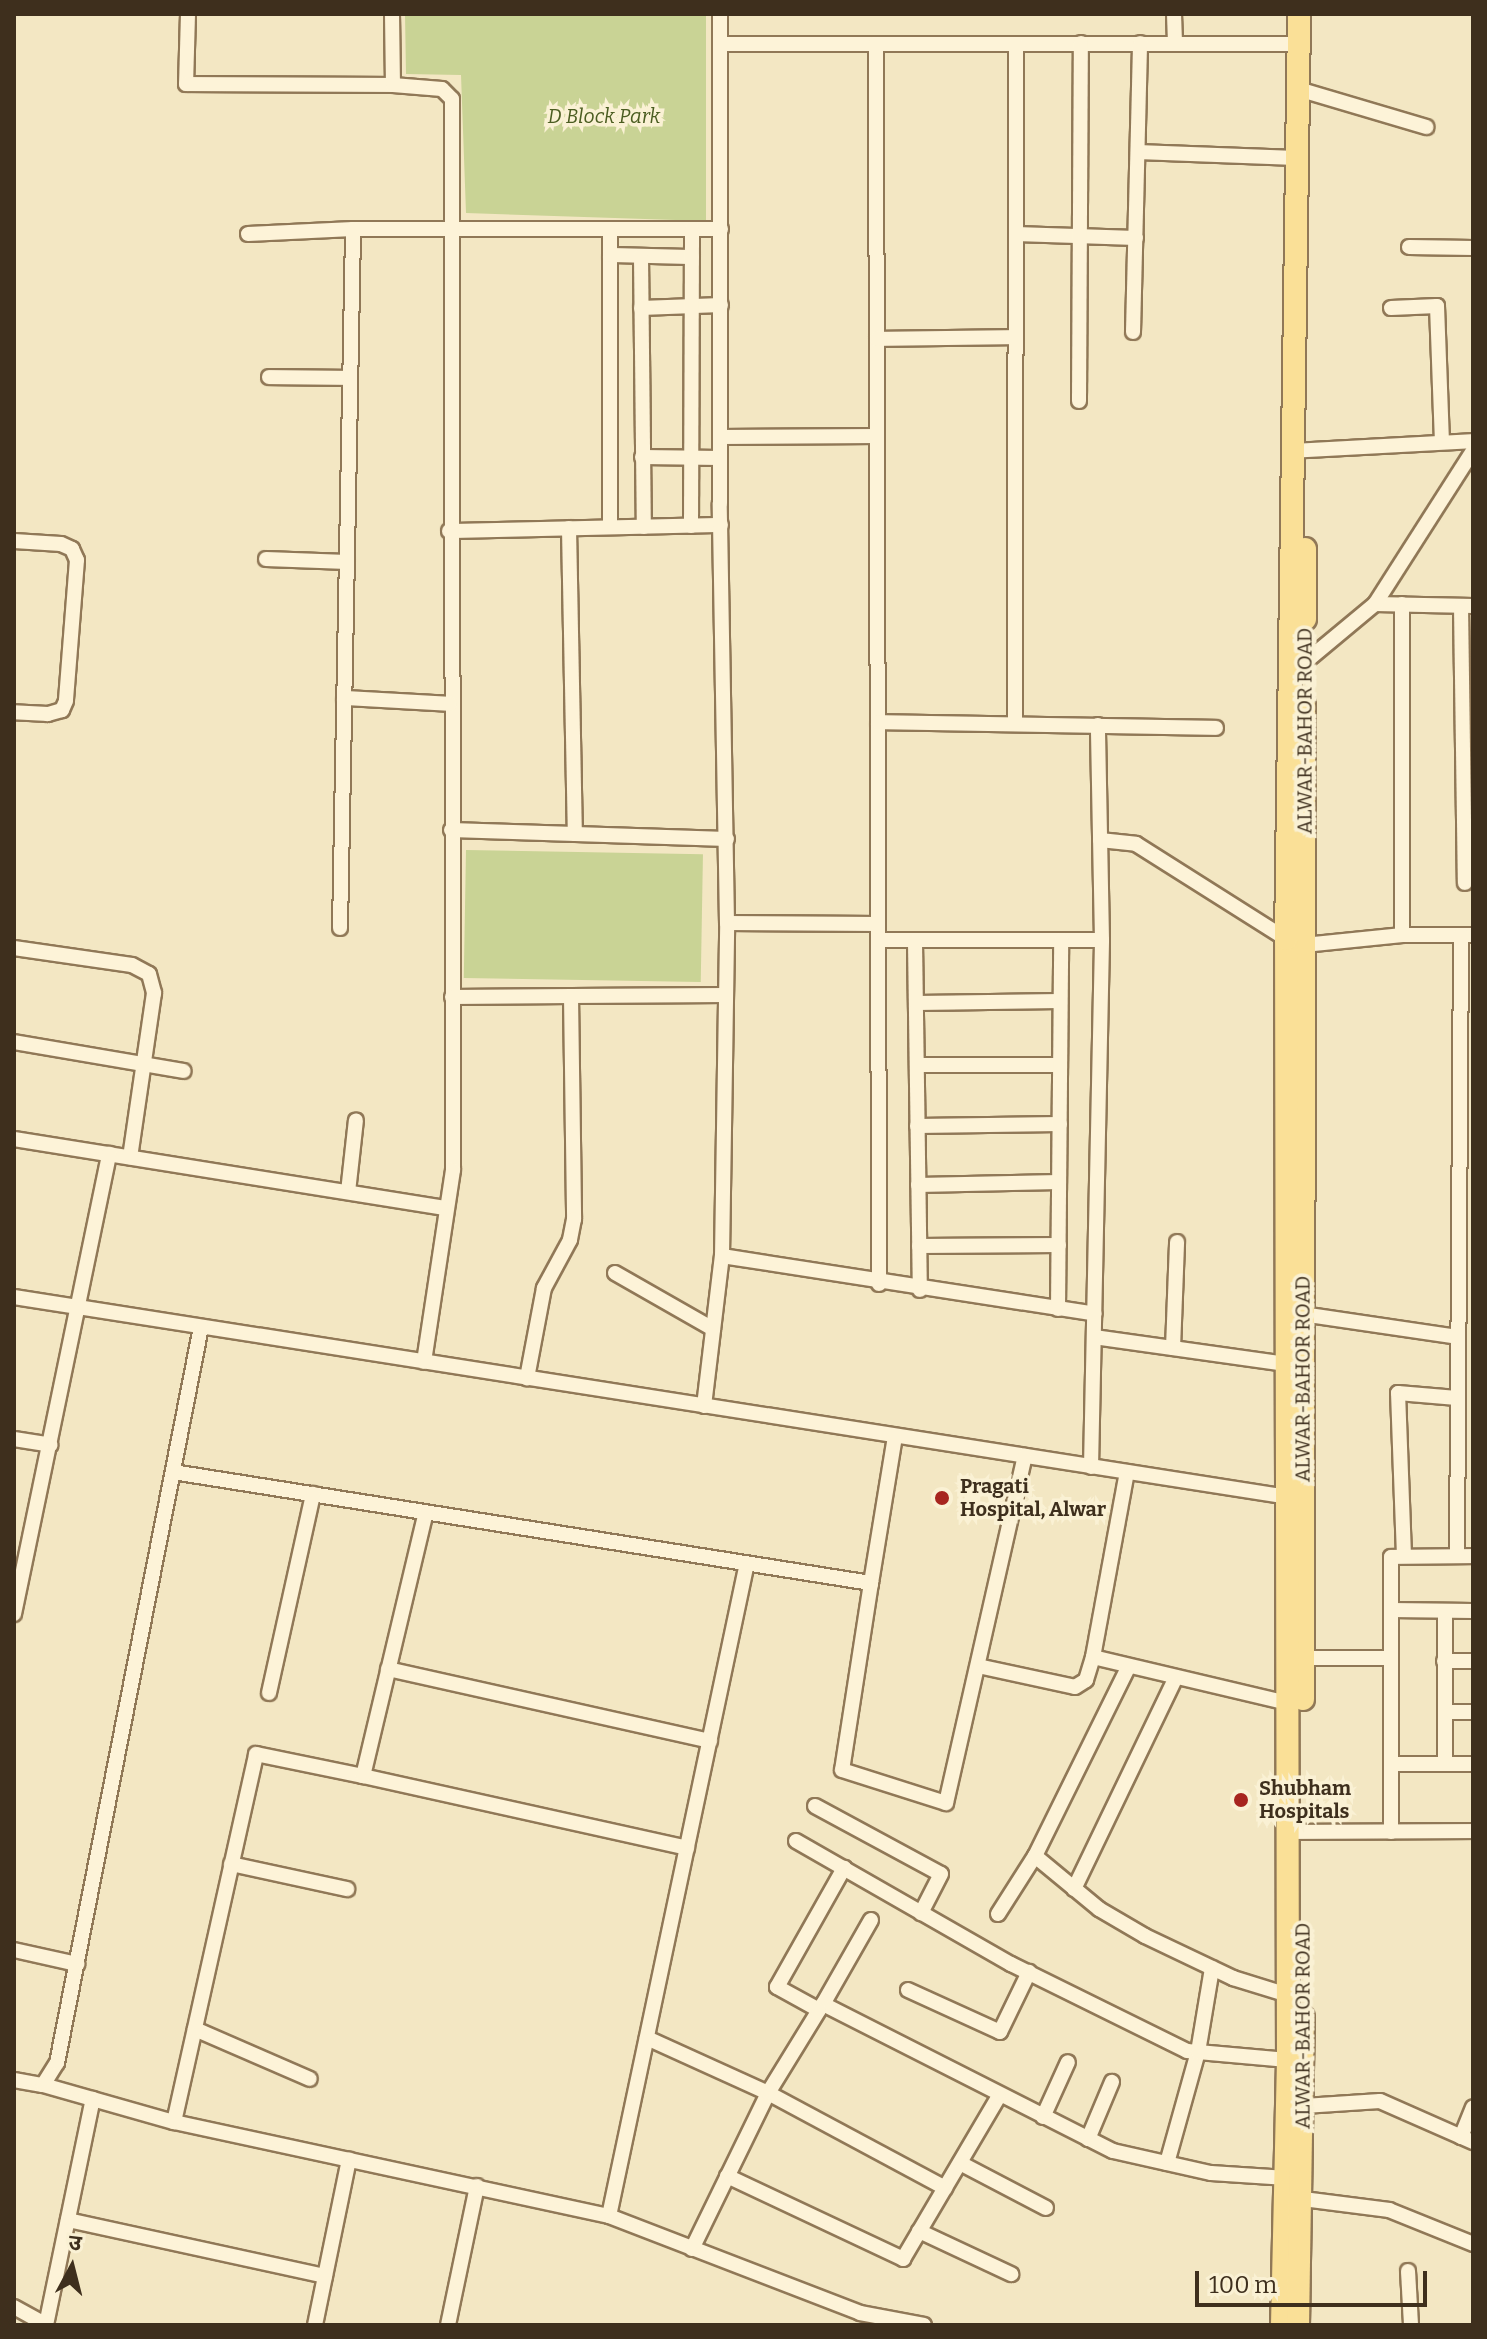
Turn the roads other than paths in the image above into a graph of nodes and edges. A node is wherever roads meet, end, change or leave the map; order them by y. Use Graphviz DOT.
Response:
graph roads {
  1 [pos="188,14"];
  2 [pos="392,14"];
  3 [pos="720,14"];
  4 [pos="1174,14"];
  5 [pos="1299,14"];
  6 [pos="1081,43"];
  7 [pos="1140,43"];
  8 [pos="1175,43"];
  9 [pos="720,44"];
  10 [pos="876,44"];
  11 [pos="1016,44"];
  12 [pos="1298,44"];
  13 [pos="393,85"];
  14 [pos="1298,89"];
  15 [pos="1426,127"];
  16 [pos="1138,152"];
  17 [pos="1296,158"];
  18 [pos="353,229"];
  19 [pos="451,229"];
  20 [pos="610,229"];
  21 [pos="692,229"];
  22 [pos="721,229"];
  23 [pos="248,234"];
  24 [pos="1016,234"];
  25 [pos="1080,235"];
  26 [pos="1136,238"];
  27 [pos="1409,247"];
  28 [pos="1473,248"];
  29 [pos="610,255"];
  30 [pos="641,256"];
  31 [pos="692,257"];
  32 [pos="721,305"];
  33 [pos="692,307"];
  34 [pos="641,308"];
  35 [pos="1391,308"];
  36 [pos="1133,332"];
  37 [pos="1016,337"];
  38 [pos="877,339"];
  39 [pos="269,377"];
  40 [pos="350,378"];
  41 [pos="1079,401"];
  42 [pos="877,436"];
  43 [pos="720,437"];
  44 [pos="1442,441"];
  45 [pos="1473,441"];
  46 [pos="1296,445"];
  47 [pos="1473,451"];
  48 [pos="642,457"];
  49 [pos="692,458"];
  50 [pos="720,458"];
  51 [pos="721,525"];
  52 [pos="691,526"];
  53 [pos="610,527"];
  54 [pos="644,527"];
  55 [pos="569,528"];
  56 [pos="449,531"];
  57 [pos="14,541"];
  58 [pos="266,559"];
  59 [pos="347,562"];
  60 [pos="1375,604"];
  61 [pos="1402,604"];
  62 [pos="1467,606"];
  63 [pos="1304,663"];
  64 [pos="344,698"];
  65 [pos="450,704"];
  66 [pos="14,712"];
  67 [pos="878,722"];
  68 [pos="1015,724"];
  69 [pos="1098,725"];
  70 [pos="1216,728"];
  71 [pos="1468,799"];
  72 [pos="451,830"];
  73 [pos="575,834"];
  74 [pos="727,839"];
  75 [pos="1100,840"];
  76 [pos="1465,883"];
  77 [pos="727,923"];
  78 [pos="878,924"];
  79 [pos="340,928"];
  80 [pos="1402,935"];
  81 [pos="1467,935"];
  82 [pos="878,940"];
  83 [pos="1061,940"];
  84 [pos="1102,940"];
  85 [pos="915,942"];
  86 [pos="1295,942"];
  87 [pos="14,948"];
  88 [pos="726,995"];
  89 [pos="571,996"];
  90 [pos="452,997"];
  91 [pos="1457,1000"];
  92 [pos="1473,1000"];
  93 [pos="1060,1001"];
  94 [pos="916,1003"];
  95 [pos="14,1042"];
  96 [pos="146,1064"];
  97 [pos="917,1065"];
  98 [pos="1060,1065"];
  99 [pos="184,1071"];
  100 [pos="356,1120"];
  101 [pos="1060,1124"];
  102 [pos="917,1126"];
  103 [pos="14,1139"];
  104 [pos="109,1154"];
  105 [pos="130,1157"];
  106 [pos="1059,1182"];
  107 [pos="918,1185"];
  108 [pos="348,1192"];
  109 [pos="447,1208"];
  110 [pos="1177,1242"];
  111 [pos="1059,1245"];
  112 [pos="919,1246"];
  113 [pos="722,1256"];
  114 [pos="615,1273"];
  115 [pos="879,1284"];
  116 [pos="920,1290"];
  117 [pos="14,1297"];
  118 [pos="81,1308"];
  119 [pos="1058,1309"];
  120 [pos="1095,1314"];
  121 [pos="1302,1314"];
  122 [pos="201,1327"];
  123 [pos="713,1329"];
  124 [pos="1094,1337"];
  125 [pos="1457,1337"];
  126 [pos="1173,1348"];
  127 [pos="424,1362"];
  128 [pos="1286,1364"];
  129 [pos="527,1378"];
  130 [pos="1457,1398"];
  131 [pos="704,1406"];
  132 [pos="895,1436"];
  133 [pos="14,1439"];
  134 [pos="51,1445"];
  135 [pos="1025,1456"];
  136 [pos="1091,1467"];
  137 [pos="173,1472"];
  138 [pos="1127,1472"];
  139 [pos="313,1494"];
  140 [pos="1295,1498"];
  141 [pos="426,1512"];
  142 [pos="1404,1556"];
  143 [pos="1457,1556"];
  144 [pos="1473,1556"];
  145 [pos="747,1563"];
  146 [pos="18,1575"];
  147 [pos="871,1583"];
  148 [pos="1391,1610"];
  149 [pos="1445,1611"];
  150 [pos="1473,1611"];
  151 [pos="14,1614"];
  152 [pos="1093,1657"];
  153 [pos="1303,1658"];
  154 [pos="1391,1658"];
  155 [pos="1444,1661"];
  156 [pos="1473,1661"];
  157 [pos="978,1666"];
  158 [pos="1129,1666"];
  159 [pos="388,1669"];
  160 [pos="1176,1677"];
  161 [pos="269,1693"];
  162 [pos="1288,1703"];
  163 [pos="1445,1712"];
  164 [pos="1473,1712"];
  165 [pos="710,1741"];
  166 [pos="1391,1764"];
  167 [pos="1445,1764"];
  168 [pos="1473,1764"];
  169 [pos="363,1776"];
  170 [pos="815,1806"];
  171 [pos="1473,1831"];
  172 [pos="1295,1832"];
  173 [pos="1391,1832"];
  174 [pos="796,1841"];
  175 [pos="687,1848"];
  176 [pos="1035,1856"];
  177 [pos="231,1864"];
  178 [pos="844,1868"];
  179 [pos="347,1889"];
  180 [pos="1074,1889"];
  181 [pos="921,1913"];
  182 [pos="998,1914"];
  183 [pos="871,1920"];
  184 [pos="14,1950"];
  185 [pos="77,1964"];
  186 [pos="1212,1968"];
  187 [pos="1029,1972"];
  188 [pos="908,1990"];
  189 [pos="1288,1995"];
  190 [pos="821,2007"];
  191 [pos="195,2029"];
  192 [pos="647,2038"];
  193 [pos="1198,2052"];
  194 [pos="1288,2060"];
  195 [pos="1068,2062"];
  196 [pos="310,2079"];
  197 [pos="14,2080"];
  198 [pos="1112,2082"];
  199 [pos="43,2085"];
  200 [pos="768,2093"];
  201 [pos="999,2096"];
  202 [pos="93,2099"];
  203 [pos="1304,2106"];
  204 [pos="1473,2107"];
  205 [pos="1043,2117"];
  206 [pos="174,2122"];
  207 [pos="1088,2139"];
  208 [pos="1467,2140"];
  209 [pos="349,2159"];
  210 [pos="960,2163"];
  211 [pos="1167,2163"];
  212 [pos="727,2176"];
  213 [pos="1287,2178"];
  214 [pos="477,2186"];
  215 [pos="945,2188"];
  216 [pos="1303,2199"];
  217 [pos="1046,2208"];
  218 [pos="609,2216"];
  219 [pos="68,2220"];
  220 [pos="919,2231"];
  221 [pos="1473,2244"];
  222 [pos="692,2249"];
  223 [pos="1408,2271"];
  224 [pos="1011,2274"];
  225 [pos="325,2276"];
  226 [pos="14,2307"];
  227 [pos="315,2325"];
  228 [pos="448,2325"];
  229 [pos="924,2325"];
  230 [pos="1282,2325"];
  231 [pos="1298,2325"];
  232 [pos="1411,2325"];
  1 -- 13 [label="street"];
  2 -- 13 [label="street"];
  3 -- 9 [label="street"];
  4 -- 8 [label="street"];
  5 -- 12 [label="main road, ALWAR-BAHOR ROAD"];
  6 -- 7 [label="street"];
  6 -- 11 [label="street"];
  6 -- 25 [label="street"];
  7 -- 8 [label="street"];
  7 -- 16 [label="street"];
  8 -- 12 [label="street"];
  9 -- 10 [label="street"];
  9 -- 22 [label="street"];
  10 -- 11 [label="street"];
  10 -- 38 [label="street"];
  11 -- 24 [label="street"];
  12 -- 14 [label="main road, ALWAR-BAHOR ROAD"];
  13 -- 19 [label="street"];
  14 -- 15 [label="street"];
  14 -- 17 [label="main road, ALWAR-BAHOR ROAD"];
  16 -- 17 [label="street"];
  16 -- 26 [label="street"];
  17 -- 46 [label="main road, ALWAR-BAHOR ROAD"];
  18 -- 19 [label="street"];
  18 -- 23 [label="street"];
  18 -- 40 [label="street"];
  19 -- 20 [label="street"];
  19 -- 56 [label="street"];
  20 -- 21 [label="street"];
  20 -- 29 [label="street"];
  21 -- 22 [label="street"];
  21 -- 31 [label="street"];
  22 -- 32 [label="street"];
  24 -- 25 [label="street"];
  24 -- 37 [label="street"];
  25 -- 26 [label="street"];
  25 -- 41 [label="street"];
  26 -- 36 [label="street"];
  27 -- 28 [label="street"];
  29 -- 30 [label="street"];
  29 -- 53 [label="street"];
  30 -- 31 [label="street"];
  30 -- 34 [label="street"];
  31 -- 33 [label="street"];
  32 -- 33 [label="street"];
  32 -- 43 [label="street"];
  33 -- 34 [label="street"];
  33 -- 49 [label="street"];
  34 -- 48 [label="street"];
  35 -- 44 [label="street"];
  37 -- 38 [label="street"];
  37 -- 68 [label="street"];
  38 -- 42 [label="street"];
  39 -- 40 [label="street"];
  40 -- 59 [label="street"];
  42 -- 43 [label="street"];
  42 -- 67 [label="street"];
  43 -- 50 [label="street"];
  44 -- 45 [label="street"];
  44 -- 46 [label="street"];
  46 -- 63 [label="main road, ALWAR-BAHOR ROAD"];
  46 -- 86 [label="main road, ALWAR-BAHOR ROAD"];
  47 -- 60 [label="street"];
  48 -- 49 [label="street"];
  48 -- 54 [label="street"];
  49 -- 50 [label="street"];
  49 -- 52 [label="street"];
  50 -- 51 [label="street"];
  51 -- 52 [label="street"];
  51 -- 74 [label="street"];
  52 -- 54 [label="street"];
  53 -- 54 [label="street"];
  53 -- 55 [label="street"];
  55 -- 56 [label="street"];
  55 -- 73 [label="street"];
  56 -- 65 [label="street"];
  57 -- 66 [label="street"];
  58 -- 59 [label="street"];
  59 -- 64 [label="street"];
  60 -- 61 [label="street"];
  60 -- 63 [label="street"];
  61 -- 62 [label="street"];
  61 -- 80 [label="street"];
  62 -- 71 [label="street"];
  63 -- 86 [label="main road, ALWAR-BAHOR ROAD"];
  64 -- 65 [label="street"];
  64 -- 79 [label="street"];
  65 -- 72 [label="street"];
  67 -- 68 [label="street"];
  67 -- 78 [label="street"];
  68 -- 69 [label="street"];
  69 -- 70 [label="street"];
  69 -- 75 [label="street"];
  71 -- 76 [label="street"];
  72 -- 73 [label="street"];
  72 -- 90 [label="street"];
  73 -- 74 [label="street"];
  74 -- 77 [label="street"];
  75 -- 84 [label="street"];
  75 -- 86 [label="street"];
  77 -- 78 [label="street"];
  77 -- 88 [label="street"];
  78 -- 82 [label="street"];
  80 -- 81 [label="street"];
  80 -- 86 [label="street"];
  81 -- 91 [label="street"];
  82 -- 85 [label="street"];
  82 -- 115 [label="street"];
  83 -- 84 [label="street"];
  83 -- 85 [label="street"];
  83 -- 93 [label="street"];
  84 -- 120 [label="street"];
  85 -- 94 [label="street"];
  86 -- 121 [label="main road, ALWAR-BAHOR ROAD"];
  86 -- 128 [label="main road, ALWAR-BAHOR ROAD"];
  87 -- 96 [label="street"];
  88 -- 89 [label="street"];
  88 -- 113 [label="street"];
  89 -- 90 [label="street"];
  89 -- 129 [label="street"];
  90 -- 109 [label="street"];
  91 -- 92 [label="street"];
  91 -- 125 [label="street"];
  93 -- 94 [label="street"];
  93 -- 98 [label="street"];
  94 -- 97 [label="street"];
  95 -- 96 [label="street"];
  96 -- 99 [label="street"];
  96 -- 105 [label="street"];
  97 -- 98 [label="street"];
  97 -- 102 [label="street"];
  98 -- 101 [label="street"];
  100 -- 108 [label="street"];
  101 -- 102 [label="street"];
  101 -- 106 [label="street"];
  102 -- 107 [label="street"];
  103 -- 104 [label="street"];
  104 -- 105 [label="street"];
  104 -- 118 [label="street"];
  105 -- 108 [label="street"];
  106 -- 107 [label="street"];
  106 -- 111 [label="street"];
  107 -- 112 [label="street"];
  108 -- 109 [label="street"];
  109 -- 127 [label="street"];
  110 -- 126 [label="street"];
  111 -- 112 [label="street"];
  111 -- 119 [label="street"];
  112 -- 116 [label="street"];
  113 -- 115 [label="street"];
  113 -- 123 [label="street"];
  114 -- 123 [label="street"];
  115 -- 116 [label="street"];
  116 -- 119 [label="street"];
  117 -- 118 [label="street"];
  118 -- 122 [label="street"];
  118 -- 134 [label="street"];
  119 -- 120 [label="street"];
  120 -- 124 [label="street"];
  121 -- 125 [label="street"];
  121 -- 140 [label="main road, ALWAR-BAHOR ROAD"];
  122 -- 127 [label="street"];
  122 -- 137 [label="street"];
  123 -- 131 [label="street"];
  124 -- 126 [label="street"];
  124 -- 136 [label="street"];
  125 -- 130 [label="street"];
  126 -- 128 [label="street"];
  127 -- 129 [label="street"];
  128 -- 140 [label="main road, ALWAR-BAHOR ROAD"];
  129 -- 131 [label="street"];
  130 -- 142 [label="street"];
  130 -- 143 [label="street"];
  131 -- 132 [label="street"];
  132 -- 135 [label="street"];
  132 -- 147 [label="street"];
  133 -- 134 [label="street"];
  134 -- 146 [label="street"];
  135 -- 136 [label="street"];
  135 -- 157 [label="street"];
  136 -- 138 [label="street"];
  137 -- 139 [label="street"];
  137 -- 185 [label="street"];
  138 -- 140 [label="street"];
  138 -- 152 [label="street"];
  139 -- 141 [label="street"];
  139 -- 161 [label="street"];
  140 -- 153 [label="main road, ALWAR-BAHOR ROAD"];
  140 -- 162 [label="main road, ALWAR-BAHOR ROAD"];
  141 -- 145 [label="street"];
  141 -- 159 [label="street"];
  142 -- 143 [label="street"];
  142 -- 148 [label="street"];
  143 -- 144 [label="street"];
  145 -- 147 [label="street"];
  145 -- 165 [label="street"];
  146 -- 151 [label="street"];
  147 -- 157 [label="street"];
  148 -- 149 [label="street"];
  148 -- 154 [label="street"];
  149 -- 150 [label="street"];
  149 -- 155 [label="street"];
  152 -- 157 [label="street"];
  152 -- 158 [label="street"];
  153 -- 154 [label="street"];
  153 -- 172 [label="main road, ALWAR-BAHOR ROAD"];
  154 -- 166 [label="street"];
  155 -- 156 [label="street"];
  155 -- 163 [label="street"];
  158 -- 160 [label="street"];
  158 -- 176 [label="street"];
  159 -- 165 [label="street"];
  159 -- 169 [label="street"];
  160 -- 162 [label="street"];
  160 -- 180 [label="street"];
  162 -- 172 [label="main road, ALWAR-BAHOR ROAD"];
  163 -- 164 [label="street"];
  163 -- 167 [label="street"];
  165 -- 175 [label="street"];
  166 -- 167 [label="street"];
  166 -- 173 [label="street"];
  167 -- 168 [label="street"];
  169 -- 175 [label="street"];
  169 -- 177 [label="street"];
  170 -- 181 [label="street"];
  171 -- 173 [label="street"];
  172 -- 173 [label="street"];
  172 -- 189 [label="main road, ALWAR-BAHOR ROAD"];
  172 -- 203 [label="main road, ALWAR-BAHOR ROAD"];
  174 -- 178 [label="street"];
  175 -- 192 [label="street"];
  176 -- 180 [label="street"];
  176 -- 182 [label="street"];
  177 -- 179 [label="street"];
  177 -- 191 [label="street"];
  178 -- 181 [label="street"];
  178 -- 190 [label="street"];
  180 -- 186 [label="street"];
  181 -- 187 [label="street"];
  183 -- 190 [label="street"];
  184 -- 185 [label="street"];
  185 -- 199 [label="street"];
  186 -- 189 [label="street"];
  186 -- 193 [label="street"];
  187 -- 188 [label="street"];
  187 -- 193 [label="street"];
  189 -- 194 [label="main road, ALWAR-BAHOR ROAD"];
  190 -- 200 [label="street"];
  190 -- 201 [label="street"];
  191 -- 196 [label="street"];
  191 -- 206 [label="street"];
  192 -- 200 [label="street"];
  192 -- 218 [label="street"];
  193 -- 194 [label="street"];
  193 -- 211 [label="street"];
  194 -- 213 [label="main road, ALWAR-BAHOR ROAD"];
  195 -- 205 [label="street"];
  197 -- 199 [label="street"];
  198 -- 207 [label="street"];
  199 -- 202 [label="street"];
  200 -- 212 [label="street"];
  200 -- 215 [label="street"];
  201 -- 205 [label="street"];
  201 -- 210 [label="street"];
  202 -- 206 [label="street"];
  202 -- 219 [label="street"];
  203 -- 208 [label="street"];
  203 -- 216 [label="main road, ALWAR-BAHOR ROAD"];
  204 -- 208 [label="street"];
  205 -- 207 [label="street"];
  206 -- 209 [label="street"];
  207 -- 211 [label="street"];
  209 -- 214 [label="street"];
  209 -- 225 [label="street"];
  210 -- 215 [label="street"];
  210 -- 217 [label="street"];
  211 -- 213 [label="street"];
  212 -- 220 [label="street"];
  212 -- 222 [label="street"];
  213 -- 230 [label="main road, ALWAR-BAHOR ROAD"];
  214 -- 218 [label="street"];
  214 -- 228 [label="street"];
  215 -- 220 [label="street"];
  216 -- 221 [label="street"];
  216 -- 231 [label="main road, ALWAR-BAHOR ROAD"];
  218 -- 222 [label="street"];
  219 -- 225 [label="street"];
  219 -- 226 [label="street"];
  220 -- 224 [label="street"];
  222 -- 229 [label="street"];
  223 -- 232 [label="street"];
  225 -- 227 [label="street"];
}
